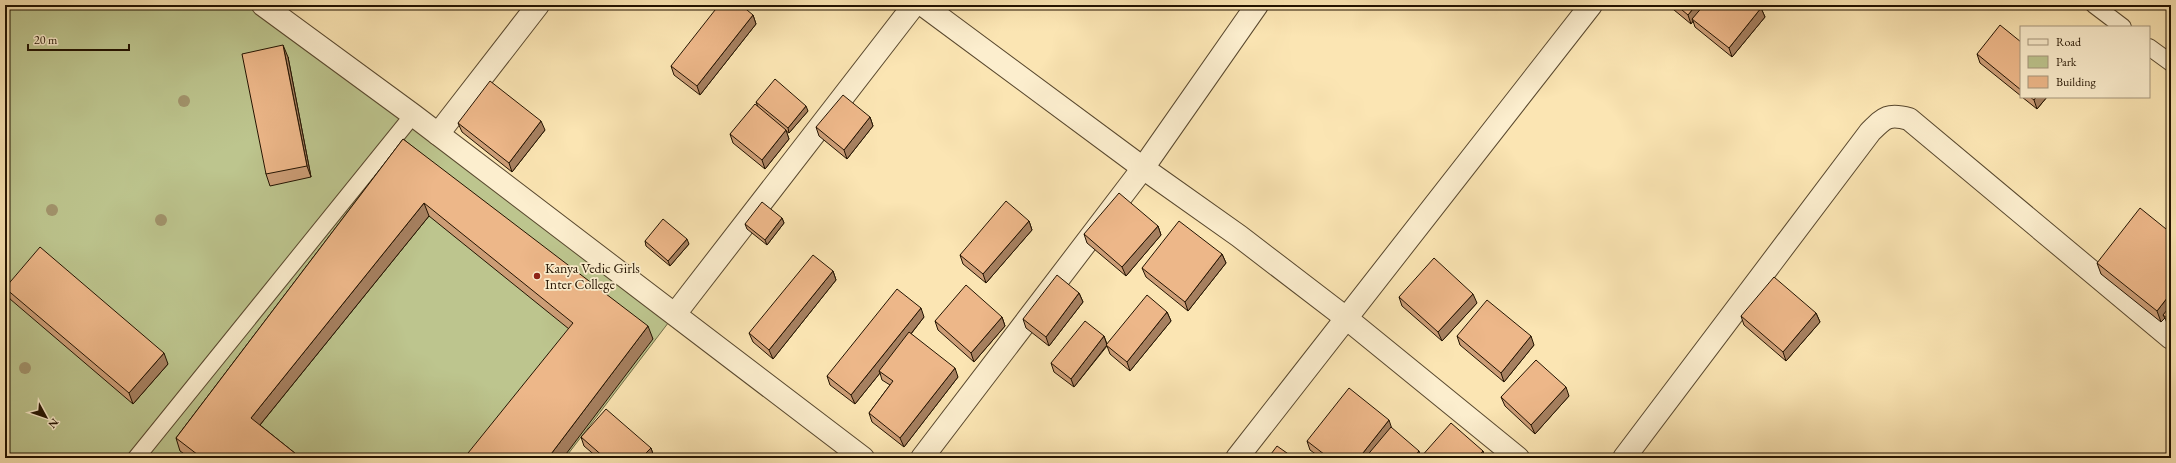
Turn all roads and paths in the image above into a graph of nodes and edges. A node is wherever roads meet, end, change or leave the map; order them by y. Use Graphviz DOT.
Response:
graph roads {
  1 [pos="263,5"];
  2 [pos="538,5"];
  3 [pos="914,5"];
  4 [pos="923,5"];
  5 [pos="1257,5"];
  6 [pos="1591,5"];
  7 [pos="2094,5"];
  8 [pos="2122,26"];
  9 [pos="2150,48"];
  10 [pos="2171,63"];
  11 [pos="413,115"];
  12 [pos="438,134"];
  13 [pos="1143,168"];
  14 [pos="675,314"];
  15 [pos="1346,318"];
  16 [pos="2171,338"];
  17 [pos="136,458"];
  18 [pos="863,458"];
  19 [pos="922,458"];
  20 [pos="1237,458"];
  21 [pos="1518,458"];
  22 [pos="1624,458"];
  1 -- 11 [label="street"];
  2 -- 12 [label="street"];
  3 -- 14 [label="street"];
  4 -- 13 [label="street"];
  5 -- 13 [label="street"];
  6 -- 15 [label="street"];
  7 -- 8 [label="lane"];
  9 -- 10 [label="lane"];
  11 -- 12 [label="street"];
  11 -- 17 [label="lane"];
  12 -- 14 [label="street"];
  13 -- 15 [label="street"];
  13 -- 19 [label="street"];
  14 -- 18 [label="street"];
  15 -- 20 [label="street"];
  15 -- 21 [label="street"];
  16 -- 22 [label="street"];
}
